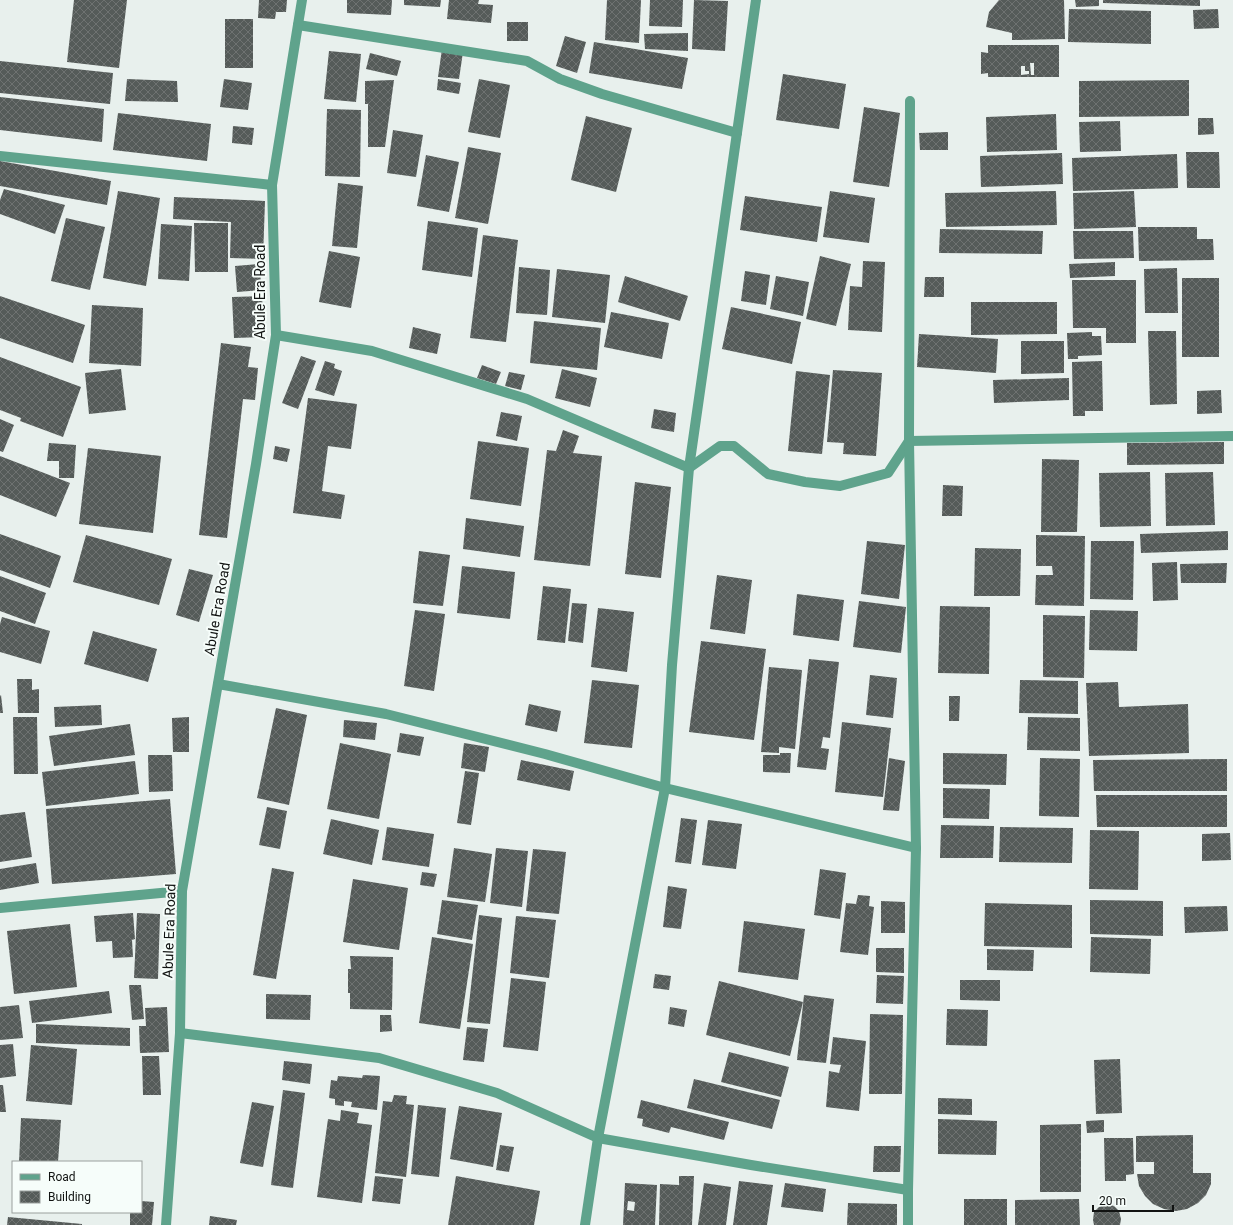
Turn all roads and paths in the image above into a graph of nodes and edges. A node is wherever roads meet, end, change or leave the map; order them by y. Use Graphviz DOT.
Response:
graph roads {
  1 [pos="302,0"];
  2 [pos="756,0"];
  3 [pos="298,25"];
  4 [pos="910,101"];
  5 [pos="737,133"];
  6 [pos="0,156"];
  7 [pos="272,185"];
  8 [pos="276,335"];
  9 [pos="1233,436"];
  10 [pos="909,441"];
  11 [pos="689,468"];
  12 [pos="218,684"];
  13 [pos="665,788"];
  14 [pos="916,848"];
  15 [pos="182,891"];
  16 [pos="0,908"];
  17 [pos="180,1033"];
  18 [pos="598,1138"];
  19 [pos="908,1190"];
  20 [pos="166,1225"];
  21 [pos="585,1225"];
  22 [pos="908,1225"];
  1 -- 3 [label="street, Abule Era Road"];
  2 -- 5 [label="street"];
  3 -- 5 [label="street"];
  3 -- 7 [label="street, Abule Era Road"];
  4 -- 10 [label="street"];
  5 -- 11 [label="street"];
  6 -- 7 [label="street"];
  7 -- 8 [label="street, Abule Era Road"];
  8 -- 11 [label="street"];
  8 -- 12 [label="street, Abule Era Road"];
  9 -- 10 [label="street"];
  10 -- 11 [label="street"];
  10 -- 14 [label="street"];
  11 -- 13 [label="street"];
  12 -- 13 [label="street"];
  12 -- 15 [label="street, Abule Era Road"];
  13 -- 14 [label="street"];
  13 -- 18 [label="street"];
  14 -- 19 [label="street"];
  15 -- 16 [label="street"];
  15 -- 17 [label="street, Abule Era Road"];
  17 -- 18 [label="street"];
  17 -- 20 [label="street, Abule Era Road"];
  18 -- 19 [label="street"];
  18 -- 21 [label="street"];
  19 -- 22 [label="street"];
}
